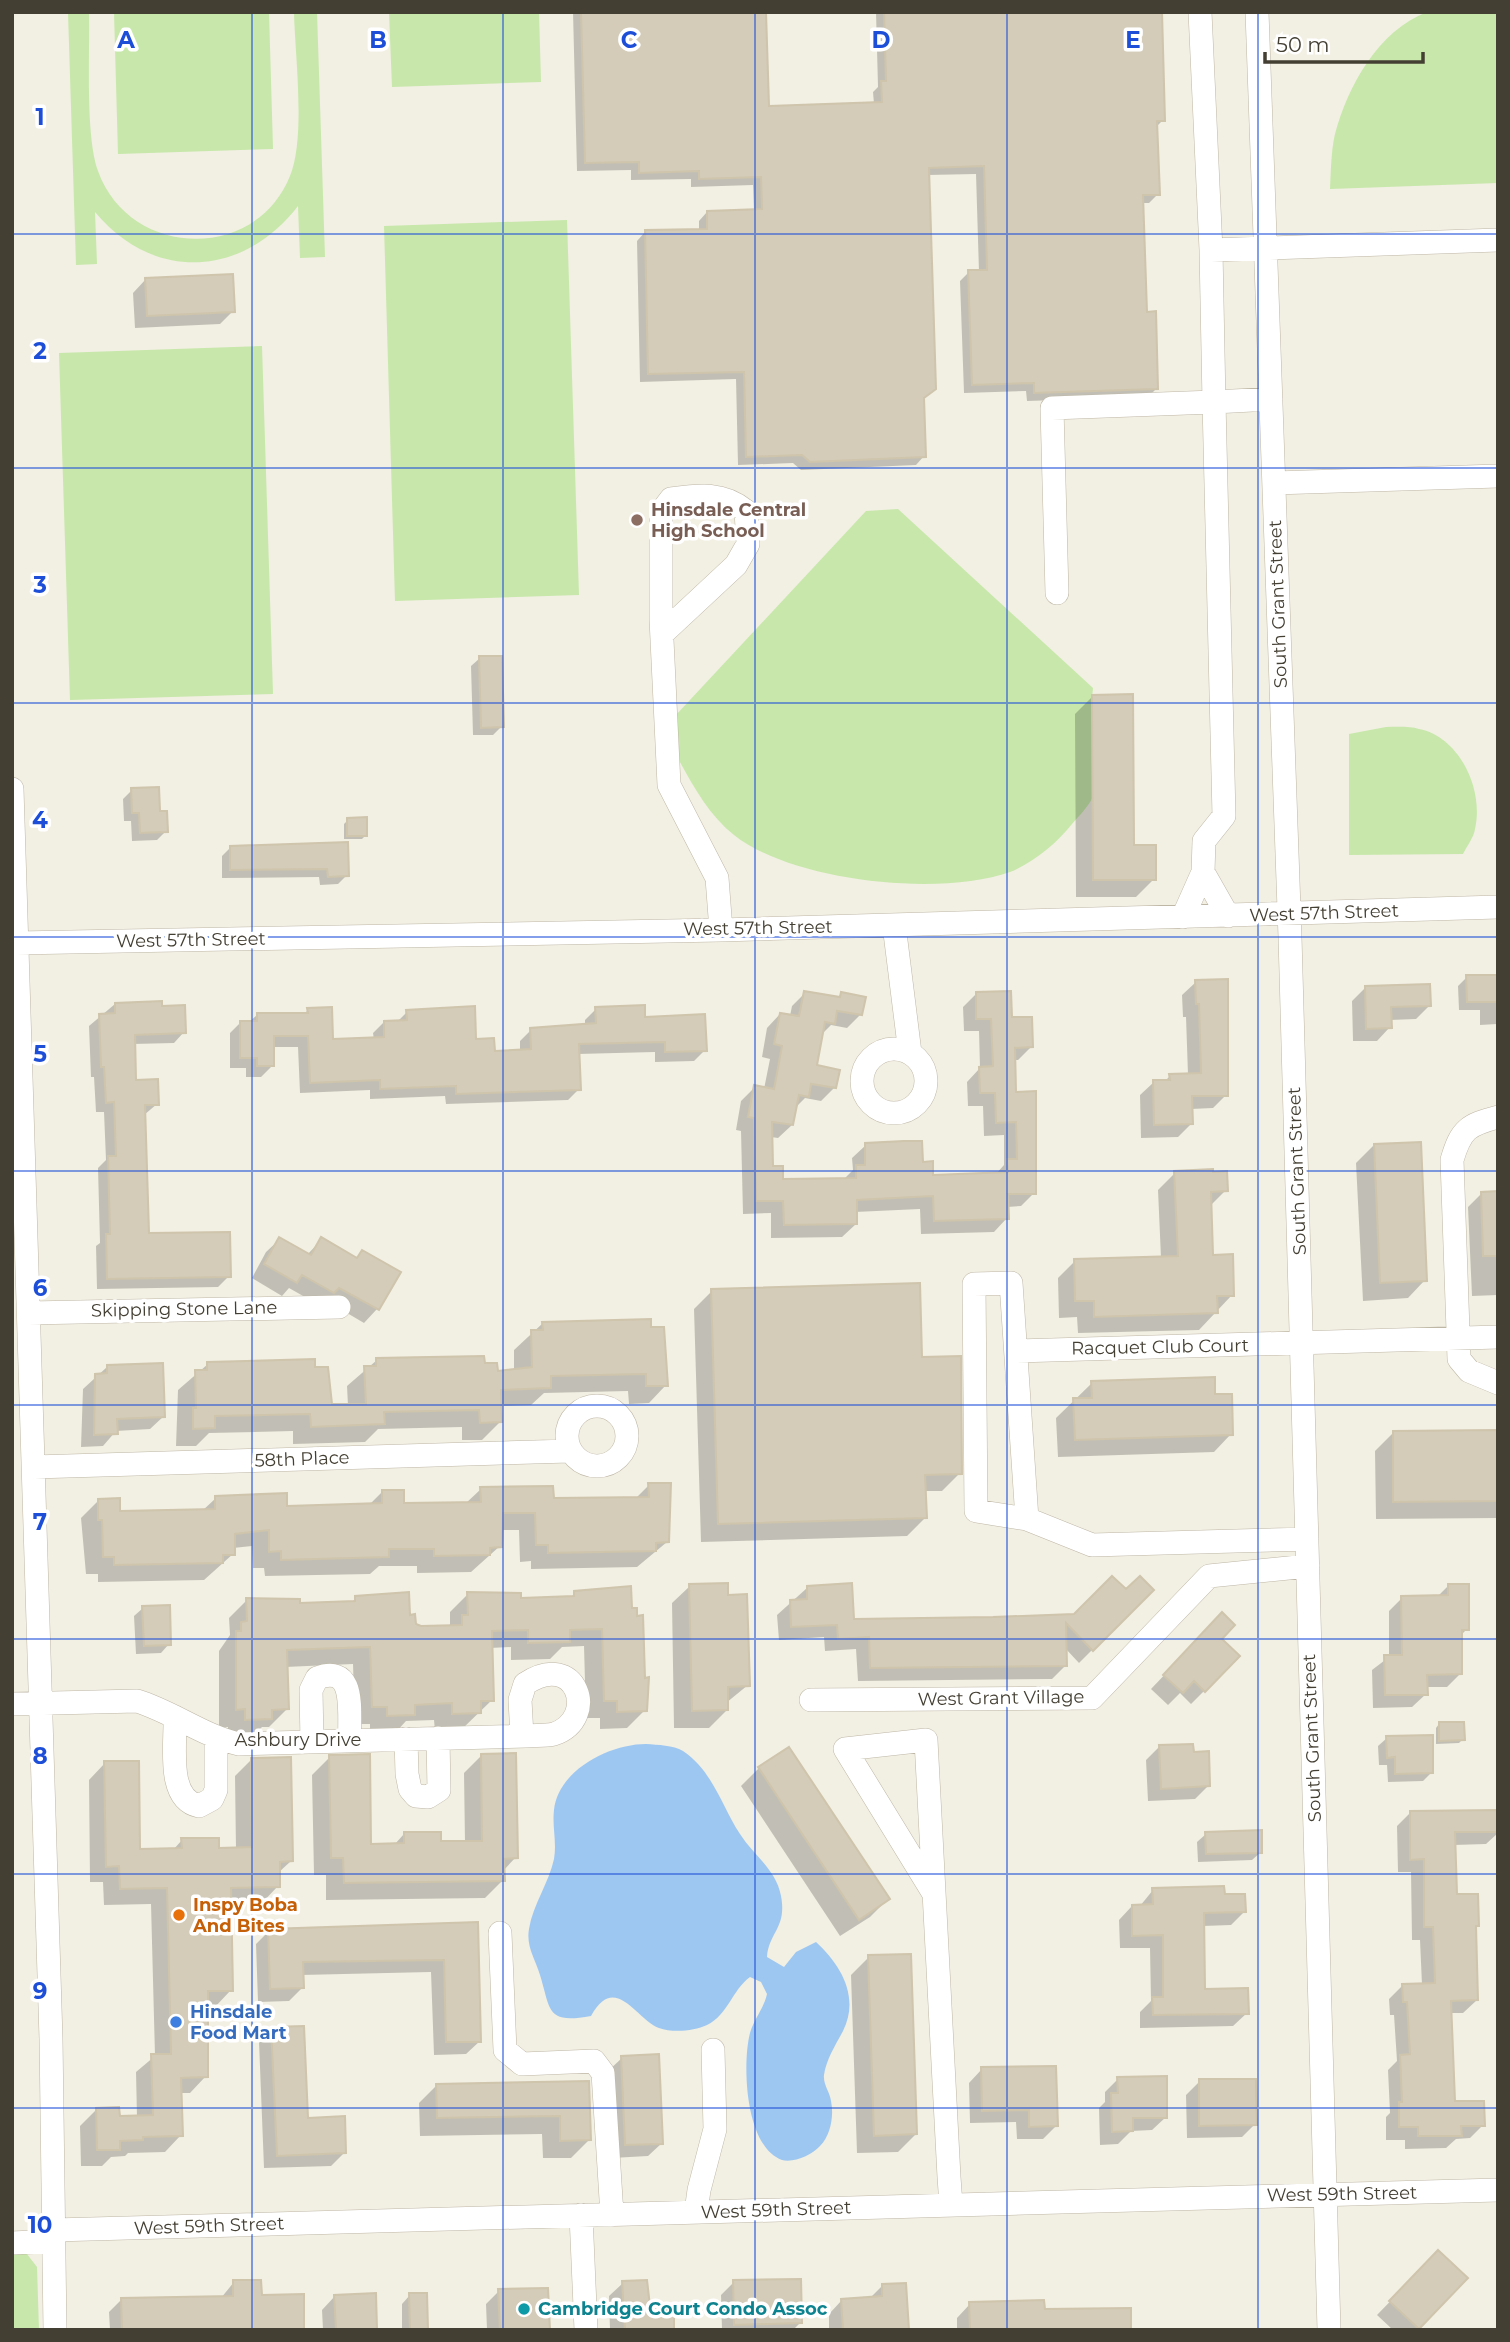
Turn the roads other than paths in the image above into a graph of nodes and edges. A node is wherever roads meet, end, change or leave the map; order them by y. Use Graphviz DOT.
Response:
graph roads {
  1 [pos="1200,12"];
  2 [pos="1257,12"];
  3 [pos="1498,240"];
  4 [pos="1265,249"];
  5 [pos="1211,250"];
  6 [pos="1271,400"];
  7 [pos="1214,402"];
  8 [pos="1498,476"];
  9 [pos="1274,483"];
  10 [pos="1057,593"];
  11 [pos="662,634"];
  12 [pos="12,789"];
  13 [pos="1203,872"];
  14 [pos="1498,907"];
  15 [pos="1289,914"];
  16 [pos="1228,916"];
  17 [pos="1183,917"];
  18 [pos="894,925"];
  19 [pos="721,930"];
  20 [pos="17,943"];
  21 [pos="911,1053"];
  22 [pos="1498,1117"];
  23 [pos="339,1307"];
  24 [pos="29,1313"];
  25 [pos="1498,1337"];
  26 [pos="1456,1339"];
  27 [pos="1303,1344"];
  28 [pos="1017,1351"];
  29 [pos="1498,1383"];
  30 [pos="570,1451"];
  31 [pos="34,1467"];
  32 [pos="1027,1519"];
  33 [pos="1307,1539"];
  34 [pos="1307,1566"];
  35 [pos="811,1700"];
  36 [pos="41,1703"];
  37 [pos="12,1704"];
  38 [pos="175,1717"];
  39 [pos="522,1736"];
  40 [pos="216,1738"];
  41 [pos="438,1738"];
  42 [pos="406,1739"];
  43 [pos="350,1740"];
  44 [pos="312,1742"];
  45 [pos="934,1894"];
  46 [pos="500,1933"];
  47 [pos="713,2050"];
  48 [pos="1498,2190"];
  49 [pos="1325,2194"];
  50 [pos="951,2205"];
  51 [pos="696,2212"];
  52 [pos="612,2214"];
  53 [pos="581,2215"];
  54 [pos="54,2235"];
  55 [pos="12,2244"];
  56 [pos="55,2330"];
  57 [pos="586,2330"];
  58 [pos="1329,2330"];
  1 -- 5 [label="street"];
  2 -- 4 [label="street, South Grant Street"];
  3 -- 4 [label="street"];
  4 -- 5 [label="street"];
  4 -- 6 [label="street, South Grant Street"];
  5 -- 7 [label="street"];
  6 -- 7 [label="street"];
  6 -- 9 [label="street, South Grant Street"];
  7 -- 10 [label="street"];
  7 -- 13 [label="street"];
  8 -- 9 [label="street"];
  9 -- 15 [label="street, South Grant Street"];
  11 -- 11 [label="street"];
  11 -- 19 [label="street"];
  12 -- 20 [label="street"];
  13 -- 16 [label="street"];
  13 -- 17 [label="street"];
  14 -- 15 [label="street, West 57th Street"];
  15 -- 16 [label="street, West 57th Street"];
  15 -- 27 [label="street, South Grant Street"];
  16 -- 17 [label="street, West 57th Street"];
  17 -- 18 [label="street, West 57th Street"];
  18 -- 19 [label="street, West 57th Street"];
  18 -- 21 [label="street"];
  19 -- 20 [label="street, West 57th Street"];
  20 -- 24 [label="street"];
  22 -- 26 [label="street"];
  23 -- 24 [label="street, Skipping Stone Lane"];
  24 -- 31 [label="street"];
  25 -- 26 [label="street, Racquet Club Court"];
  26 -- 27 [label="street, Racquet Club Court"];
  26 -- 29 [label="street"];
  27 -- 28 [label="street, Racquet Club Court"];
  27 -- 33 [label="street, South Grant Street"];
  28 -- 32 [label="street"];
  28 -- 32 [label="street"];
  30 -- 31 [label="street, 58th Place"];
  31 -- 36 [label="street"];
  32 -- 33 [label="street"];
  33 -- 34 [label="street, South Grant Street"];
  34 -- 35 [label="street, West Grant Village"];
  34 -- 49 [label="street, South Grant Street"];
  36 -- 37 [label="street, Ashbury Drive"];
  36 -- 38 [label="street, Ashbury Drive"];
  36 -- 54 [label="street"];
  38 -- 40 [label="street, Ashbury Drive"];
  38 -- 40 [label="street"];
  39 -- 41 [label="street, Ashbury Drive"];
  40 -- 44 [label="street, Ashbury Drive"];
  41 -- 42 [label="street, Ashbury Drive"];
  41 -- 42 [label="street"];
  42 -- 43 [label="street, Ashbury Drive"];
  43 -- 44 [label="street, Ashbury Drive"];
  43 -- 44 [label="street"];
  45 -- 45 [label="street"];
  45 -- 50 [label="street"];
  46 -- 52 [label="street"];
  47 -- 51 [label="street"];
  48 -- 49 [label="street, West 59th Street"];
  49 -- 50 [label="street, West 59th Street"];
  49 -- 58 [label="street, South Grant Street"];
  50 -- 51 [label="street, West 59th Street"];
  51 -- 52 [label="street, West 59th Street"];
  52 -- 53 [label="street, West 59th Street"];
  53 -- 54 [label="street, West 59th Street"];
  53 -- 57 [label="street"];
  54 -- 55 [label="street, West 59th Street"];
  54 -- 56 [label="street"];
}
